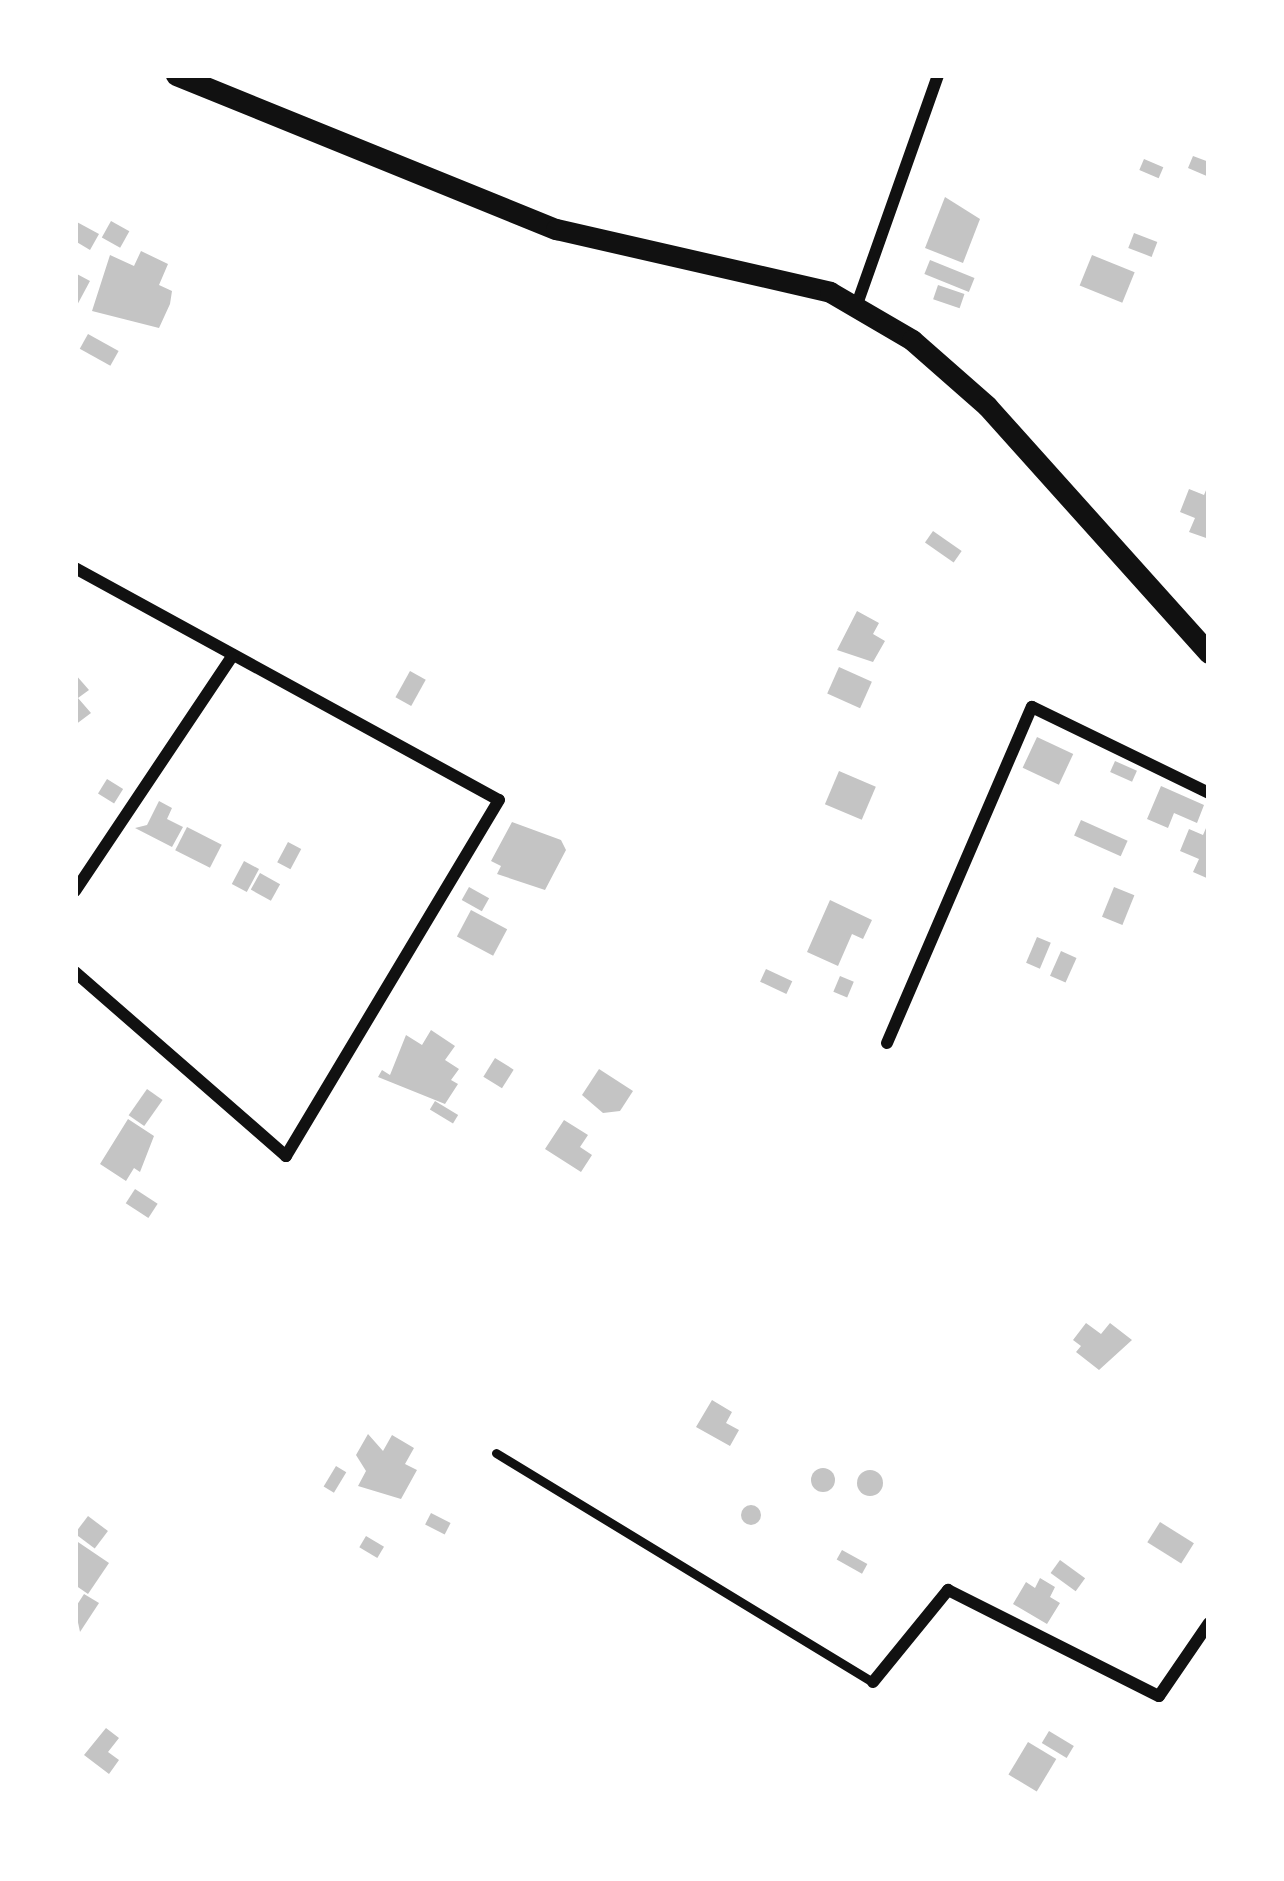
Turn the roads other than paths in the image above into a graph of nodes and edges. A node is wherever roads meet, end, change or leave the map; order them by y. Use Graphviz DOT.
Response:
graph roads {
  1 [pos="176,75"];
  2 [pos="938,75"];
  3 [pos="856,307"];
  4 [pos="75,568"];
  5 [pos="1209,653"];
  6 [pos="233,655"];
  7 [pos="1209,793"];
  8 [pos="75,891"];
  9 [pos="75,972"];
  10 [pos="887,1043"];
  11 [pos="496,1453"];
  12 [pos="1209,1622"];
  13 [pos="873,1682"];
  1 -- 3 [label="street"];
  2 -- 3 [label="street"];
  3 -- 5 [label="street"];
  4 -- 6 [label="street"];
  6 -- 8 [label="street"];
  6 -- 9 [label="street"];
  7 -- 10 [label="street"];
  11 -- 13 [label="lane"];
  12 -- 13 [label="street"];
}
